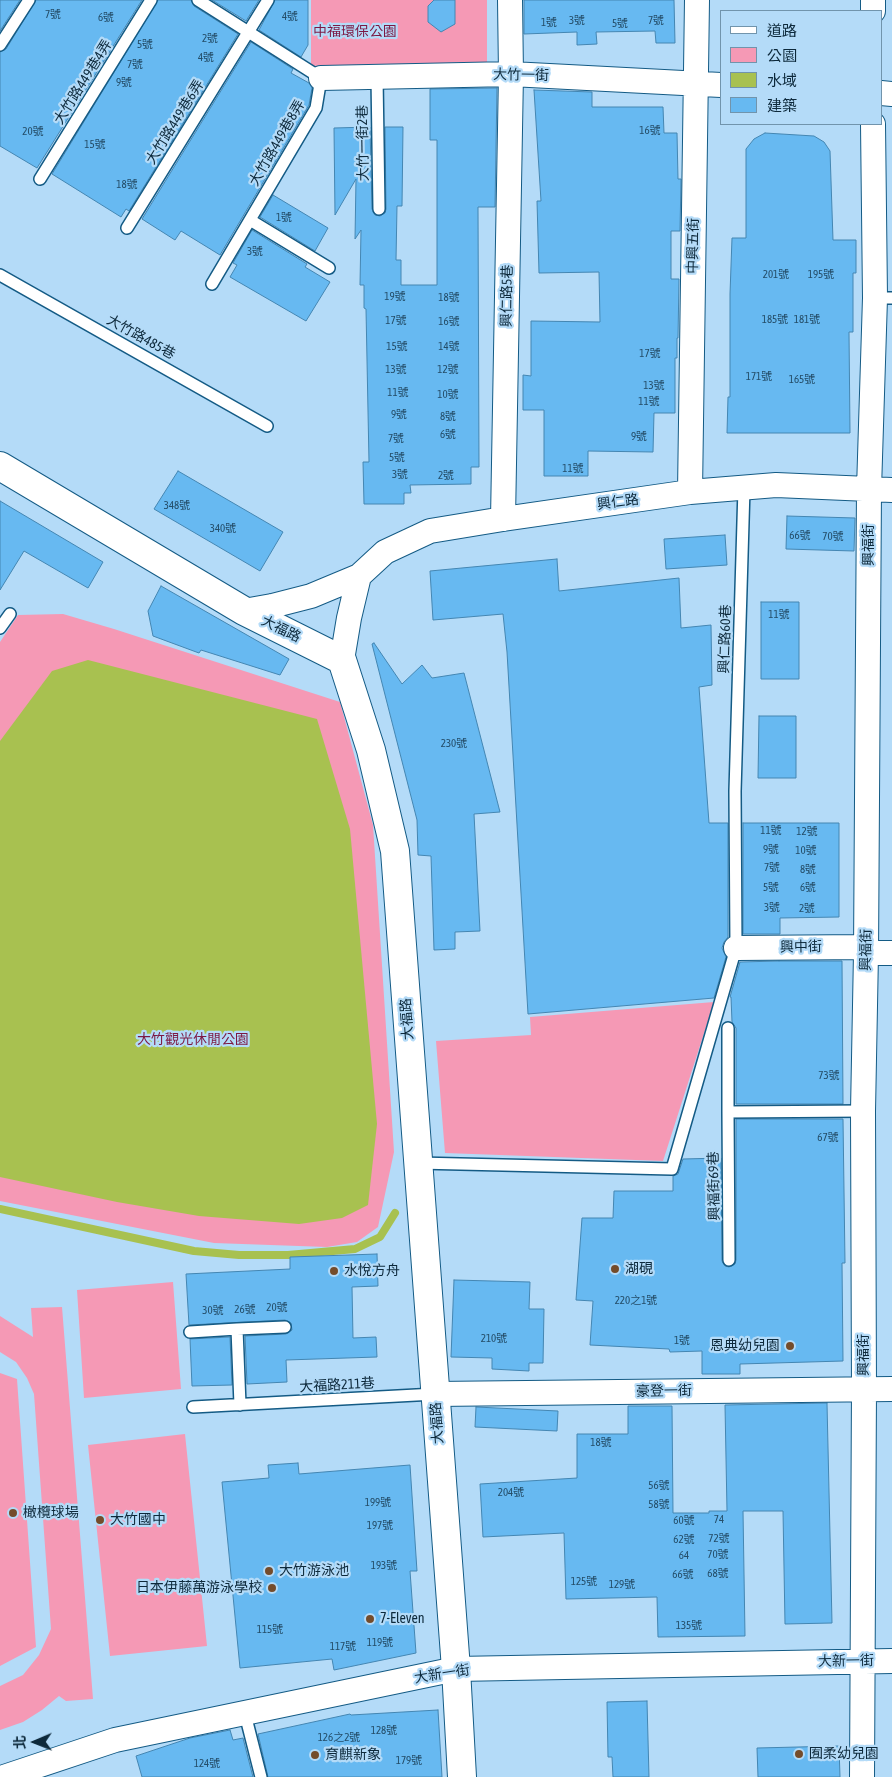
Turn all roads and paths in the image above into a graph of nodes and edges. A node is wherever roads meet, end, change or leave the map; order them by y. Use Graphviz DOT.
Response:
graph roads {
  1 [pos="29,0"];
  2 [pos="151,0"];
  3 [pos="198,0"];
  4 [pos="268,0"];
  5 [pos="510,0"];
  6 [pos="696,0"];
  7 [pos="248,32"];
  8 [pos="0,45"];
  9 [pos="511,74"];
  10 [pos="377,77"];
  11 [pos="322,78"];
  12 [pos="696,84"];
  13 [pos="720,85"];
  14 [pos="873,125"];
  15 [pos="40,179"];
  16 [pos="379,209"];
  17 [pos="250,220"];
  18 [pos="127,228"];
  19 [pos="329,268"];
  20 [pos="0,275"];
  21 [pos="212,284"];
  22 [pos="884,298"];
  23 [pos="266,426"];
  24 [pos="0,466"];
  25 [pos="744,488"];
  26 [pos="881,489"];
  27 [pos="690,492"];
  28 [pos="502,519"];
  29 [pos="359,576"];
  30 [pos="244,611"];
  31 [pos="10,614"];
  32 [pos="0,628"];
  33 [pos="342,660"];
  34 [pos="736,948"];
  35 [pos="866,950"];
  36 [pos="892,953"];
  37 [pos="728,1028"];
  38 [pos="863,1111"];
  39 [pos="728,1112"];
  40 [pos="418,1163"];
  41 [pos="729,1260"];
  42 [pos="286,1327"];
  43 [pos="236,1329"];
  44 [pos="190,1332"];
  45 [pos="864,1389"];
  46 [pos="892,1389"];
  47 [pos="435,1394"];
  48 [pos="240,1405"];
  49 [pos="193,1407"];
  50 [pos="892,1660"];
  51 [pos="863,1661"];
  52 [pos="456,1669"];
  53 [pos="245,1714"];
  54 [pos="36,1771"];
  55 [pos="4,1777"];
  56 [pos="261,1777"];
  57 [pos="462,1777"];
  58 [pos="862,1777"];
  1 -- 8 [label="lane"];
  2 -- 15 [label="lane, 大竹路449巷4弄"];
  3 -- 7 [label="lane"];
  4 -- 7 [label="lane, 大竹路449巷6弄"];
  5 -- 9 [label="street, 興仁路5巷"];
  6 -- 12 [label="street, 中興五街"];
  7 -- 11 [label="lane"];
  7 -- 18 [label="lane, 大竹路449巷6弄"];
  9 -- 10 [label="street, 大竹一街"];
  9 -- 12 [label="street, 大竹一街"];
  9 -- 28 [label="street, 興仁路5巷"];
  10 -- 11 [label="street, 大竹一街"];
  10 -- 16 [label="lane, 大竹一街2巷"];
  11 -- 17 [label="lane, 大竹路449巷8弄"];
  12 -- 13 [label="street, 大竹一街"];
  12 -- 27 [label="street, 中興五街"];
  14 -- 22 [label="street, 興福街"];
  17 -- 19 [label="lane"];
  17 -- 21 [label="lane, 大竹路449巷8弄"];
  20 -- 23 [label="lane, 大竹路485巷"];
  22 -- 26 [label="street, 興福街"];
  24 -- 30 [label="street, 大福路"];
  25 -- 26 [label="street, 興仁路"];
  25 -- 27 [label="street, 興仁路"];
  25 -- 34 [label="lane, 興仁路60巷"];
  26 -- 35 [label="street, 興福街"];
  27 -- 28 [label="street, 興仁路"];
  28 -- 29 [label="street, 興仁路"];
  29 -- 30 [label="street, 興仁路"];
  29 -- 33 [label="street"];
  30 -- 33 [label="street, 大福路"];
  31 -- 32 [label="lane"];
  33 -- 40 [label="street, 大福路"];
  34 -- 35 [label="street, 興中街"];
  34 -- 40 [label="lane, 興仁路60巷"];
  35 -- 36 [label="street, 興中街"];
  35 -- 38 [label="street, 興福街"];
  37 -- 39 [label="lane, 興福街69巷"];
  38 -- 39 [label="lane"];
  38 -- 45 [label="street, 興福街"];
  39 -- 41 [label="lane, 興福街69巷"];
  40 -- 47 [label="street, 大福路"];
  42 -- 43 [label="lane"];
  43 -- 44 [label="lane"];
  43 -- 48 [label="lane"];
  45 -- 46 [label="street, 豪登一街"];
  45 -- 47 [label="street, 豪登一街"];
  45 -- 51 [label="street, 興福街"];
  47 -- 48 [label="lane, 大福路211巷"];
  47 -- 52 [label="street, 大福路"];
  48 -- 49 [label="lane, 大福路211巷"];
  50 -- 51 [label="street, 大新一街"];
  51 -- 52 [label="street, 大新一街"];
  51 -- 58 [label="street, 興福街"];
  52 -- 53 [label="street, 大新一街"];
  52 -- 57 [label="street, 大福路"];
  53 -- 54 [label="street, 大新一街"];
  53 -- 56 [label="lane"];
  54 -- 55 [label="street, 大新一街"];
}
